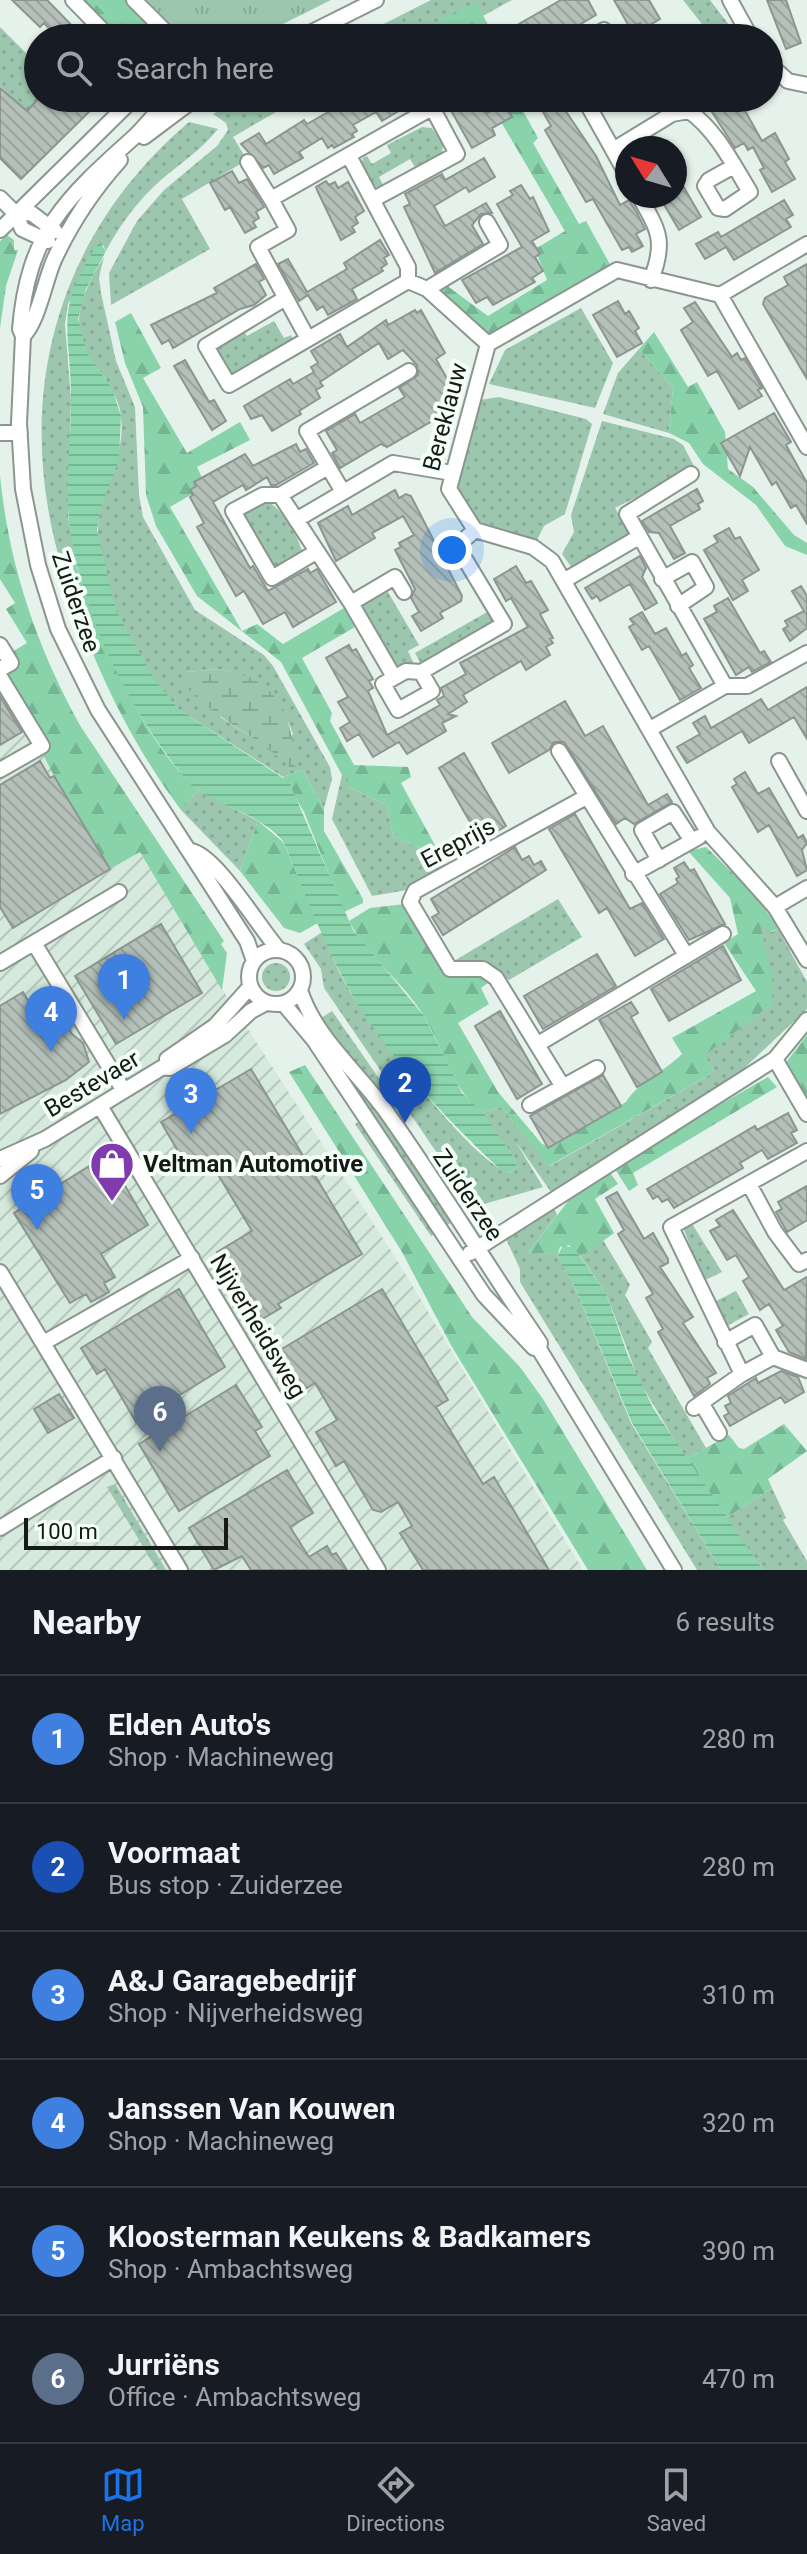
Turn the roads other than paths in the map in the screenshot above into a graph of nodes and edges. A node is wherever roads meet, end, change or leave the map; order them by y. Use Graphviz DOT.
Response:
graph roads {
  1 [pos="73,0"];
  2 [pos="134,0"];
  3 [pos="376,0"];
  4 [pos="730,0"];
  5 [pos="96,24"];
  6 [pos="158,24"];
  7 [pos="328,24"];
  8 [pos="743,24"];
  9 [pos="783,77"];
  10 [pos="807,85"];
  11 [pos="120,112"];
  12 [pos="157,112"];
  13 [pos="176,112"];
  14 [pos="416,112"];
  15 [pos="433,112"];
  16 [pos="592,112"];
  17 [pos="683,112"];
  18 [pos="691,112"];
  19 [pos="613,150"];
  20 [pos="615,154"];
  21 [pos="349,156"];
  22 [pos="248,162"];
  23 [pos="734,166"];
  24 [pos="0,198"];
  25 [pos="271,199"];
  26 [pos="374,199"];
  27 [pos="646,208"];
  28 [pos="16,214"];
  29 [pos="487,222"];
  30 [pos="50,225"];
  31 [pos="0,230"];
  32 [pos="42,241"];
  33 [pos="63,241"];
  34 [pos="807,244"];
  35 [pos="651,280"];
  36 [pos="408,281"];
  37 [pos="427,289"];
  38 [pos="720,295"];
  39 [pos="284,299"];
  40 [pos="23,336"];
  41 [pos="308,339"];
  42 [pos="488,344"];
  43 [pos="409,371"];
  44 [pos="2,433"];
  45 [pos="20,433"];
  46 [pos="807,447"];
  47 [pos="328,467"];
  48 [pos="452,473"];
  49 [pos="691,474"];
  50 [pos="343,492"];
  51 [pos="280,495"];
  52 [pos="296,520"];
  53 [pos="475,530"];
  54 [pos="639,537"];
  55 [pos="316,552"];
  56 [pos="662,579"];
  57 [pos="565,580"];
  58 [pos="404,592"];
  59 [pos="351,603"];
  60 [pos="678,606"];
  61 [pos="0,645"];
  62 [pos="807,653"];
  63 [pos="0,669"];
  64 [pos="421,672"];
  65 [pos="0,677"];
  66 [pos="394,677"];
  67 [pos="725,686"];
  68 [pos="650,729"];
  69 [pos="559,751"];
  70 [pos="779,761"];
  71 [pos="0,770"];
  72 [pos="586,797"];
  73 [pos="807,811"];
  74 [pos="708,832"];
  75 [pos="692,841"];
  76 [pos="191,851"];
  77 [pos="659,860"];
  78 [pos="633,874"];
  79 [pos="807,888"];
  80 [pos="119,892"];
  81 [pos="775,907"];
  82 [pos="723,934"];
  83 [pos="34,943"];
  84 [pos="279,950"];
  85 [pos="686,955"];
  86 [pos="807,960"];
  87 [pos="254,961"];
  88 [pos="0,963"];
  89 [pos="250,987"];
  90 [pos="300,990"];
  91 [pos="266,1003"];
  92 [pos="283,1003"];
  93 [pos="807,1020"];
  94 [pos="538,1044"];
  95 [pos="775,1059"];
  96 [pos="163,1067"];
  97 [pos="597,1068"];
  98 [pos="563,1087"];
  99 [pos="124,1091"];
  100 [pos="530,1105"];
  101 [pos="100,1106"];
  102 [pos="807,1114"];
  103 [pos="45,1139"];
  104 [pos="807,1151"];
  105 [pos="0,1159"];
  106 [pos="0,1176"];
  107 [pos="749,1184"];
  108 [pos="478,1248"];
  109 [pos="192,1258"];
  110 [pos="460,1259"];
  111 [pos="807,1260"];
  112 [pos="0,1272"];
  113 [pos="45,1342"];
  114 [pos="725,1342"];
  115 [pos="539,1349"];
  116 [pos="773,1357"];
  117 [pos="807,1370"];
  118 [pos="742,1374"];
  119 [pos="719,1433"];
  120 [pos="114,1458"];
  121 [pos="0,1528"];
  122 [pos="180,1570"];
  123 [pos="378,1570"];
  124 [pos="674,1570"];
  1 -- 5 [label="street"];
  2 -- 6 [label="street"];
  3 -- 7 [label="street"];
  4 -- 8 [label="street"];
  9 -- 10 [label="street"];
  11 -- 28 [label="street"];
  12 -- 30 [label="street, Zuiderzee"];
  13 -- 33 [label="street, Zuiderzee"];
  14 -- 21 [label="street"];
  15 -- 26 [label="street"];
  16 -- 19 [label="street"];
  17 -- 19 [label="street"];
  18 -- 23 [label="street"];
  19 -- 20 [label="street"];
  21 -- 25 [label="street"];
  21 -- 26 [label="street"];
  22 -- 25 [label="street"];
  24 -- 28 [label="street"];
  25 -- 39 [label="street"];
  26 -- 36 [label="street"];
  27 -- 35 [label="street"];
  28 -- 30 [label="street"];
  28 -- 31 [label="street"];
  28 -- 32 [label="street"];
  29 -- 37 [label="street"];
  30 -- 32 [label="street, Zuiderzee"];
  30 -- 33 [label="street"];
  32 -- 33 [label="street"];
  32 -- 40 [label="street, Zuiderzee"];
  33 -- 40 [label="street, Zuiderzee"];
  34 -- 38 [label="street"];
  35 -- 38 [label="street, Bereklauw"];
  35 -- 42 [label="street, Bereklauw"];
  36 -- 37 [label="street"];
  36 -- 41 [label="street"];
  37 -- 42 [label="street"];
  38 -- 46 [label="street"];
  39 -- 41 [label="street"];
  39 -- 41 [label="street"];
  40 -- 45 [label="street, Zuiderzee"];
  42 -- 48 [label="street, Bereklauw"];
  43 -- 47 [label="street"];
  44 -- 45 [label="street"];
  45 -- 76 [label="street, Zuiderzee"];
  47 -- 50 [label="street"];
  47 -- 51 [label="street"];
  48 -- 50 [label="street"];
  48 -- 53 [label="street, Bereklauw"];
  49 -- 54 [label="street"];
  50 -- 52 [label="street"];
  51 -- 52 [label="street"];
  51 -- 55 [label="street"];
  52 -- 55 [label="street"];
  53 -- 57 [label="street"];
  53 -- 64 [label="street"];
  54 -- 56 [label="street"];
  54 -- 57 [label="street"];
  55 -- 59 [label="street"];
  56 -- 60 [label="street"];
  56 -- 60 [label="street"];
  57 -- 68 [label="street"];
  58 -- 59 [label="street"];
  59 -- 66 [label="street"];
  60 -- 67 [label="street"];
  61 -- 63 [label="street"];
  62 -- 67 [label="street"];
  64 -- 66 [label="street"];
  64 -- 66 [label="street"];
  65 -- 71 [label="street"];
  67 -- 68 [label="street"];
  68 -- 74 [label="street"];
  69 -- 72 [label="street"];
  70 -- 73 [label="street"];
  72 -- 78 [label="street"];
  72 -- 94 [label="street, Ereprijs"];
  74 -- 75 [label="street"];
  74 -- 81 [label="street"];
  75 -- 77 [label="street"];
  75 -- 77 [label="street"];
  76 -- 84 [label="street, Zuiderzee"];
  76 -- 87 [label="street, Zuiderzee"];
  77 -- 78 [label="street"];
  78 -- 85 [label="street"];
  79 -- 81 [label="street"];
  80 -- 83 [label="street"];
  81 -- 86 [label="street"];
  82 -- 85 [label="street"];
  83 -- 88 [label="street"];
  83 -- 99 [label="street"];
  84 -- 87 [label="street"];
  84 -- 90 [label="street"];
  85 -- 94 [label="street"];
  87 -- 89 [label="street"];
  89 -- 91 [label="street"];
  89 -- 96 [label="street, Bestevaer"];
  90 -- 92 [label="street"];
  90 -- 108 [label="street, Zuiderzee"];
  91 -- 92 [label="street"];
  91 -- 96 [label="street, Bestevaer"];
  92 -- 110 [label="street, Zuiderzee"];
  93 -- 95 [label="street"];
  94 -- 98 [label="street, Ereprijs"];
  95 -- 102 [label="street"];
  95 -- 108 [label="street"];
  96 -- 99 [label="street, Bestevaer"];
  97 -- 98 [label="street"];
  98 -- 100 [label="street"];
  99 -- 101 [label="street, Bestevaer"];
  101 -- 103 [label="street, Bestevaer"];
  101 -- 109 [label="street, Nijverheidsweg"];
  103 -- 105 [label="street, Bestevaer"];
  103 -- 106 [label="street, Bestevaer"];
  104 -- 107 [label="street"];
  107 -- 111 [label="street"];
  107 -- 114 [label="street"];
  108 -- 110 [label="street"];
  108 -- 115 [label="street, Zuiderzee"];
  109 -- 113 [label="street"];
  109 -- 123 [label="street, Nijverheidsweg"];
  110 -- 115 [label="street, Zuiderzee"];
  112 -- 113 [label="street"];
  113 -- 120 [label="street"];
  114 -- 116 [label="street"];
  114 -- 118 [label="street"];
  115 -- 124 [label="street, Zuiderzee"];
  116 -- 117 [label="street"];
  116 -- 118 [label="street"];
  118 -- 119 [label="street"];
  120 -- 121 [label="street"];
  120 -- 122 [label="street"];
}
